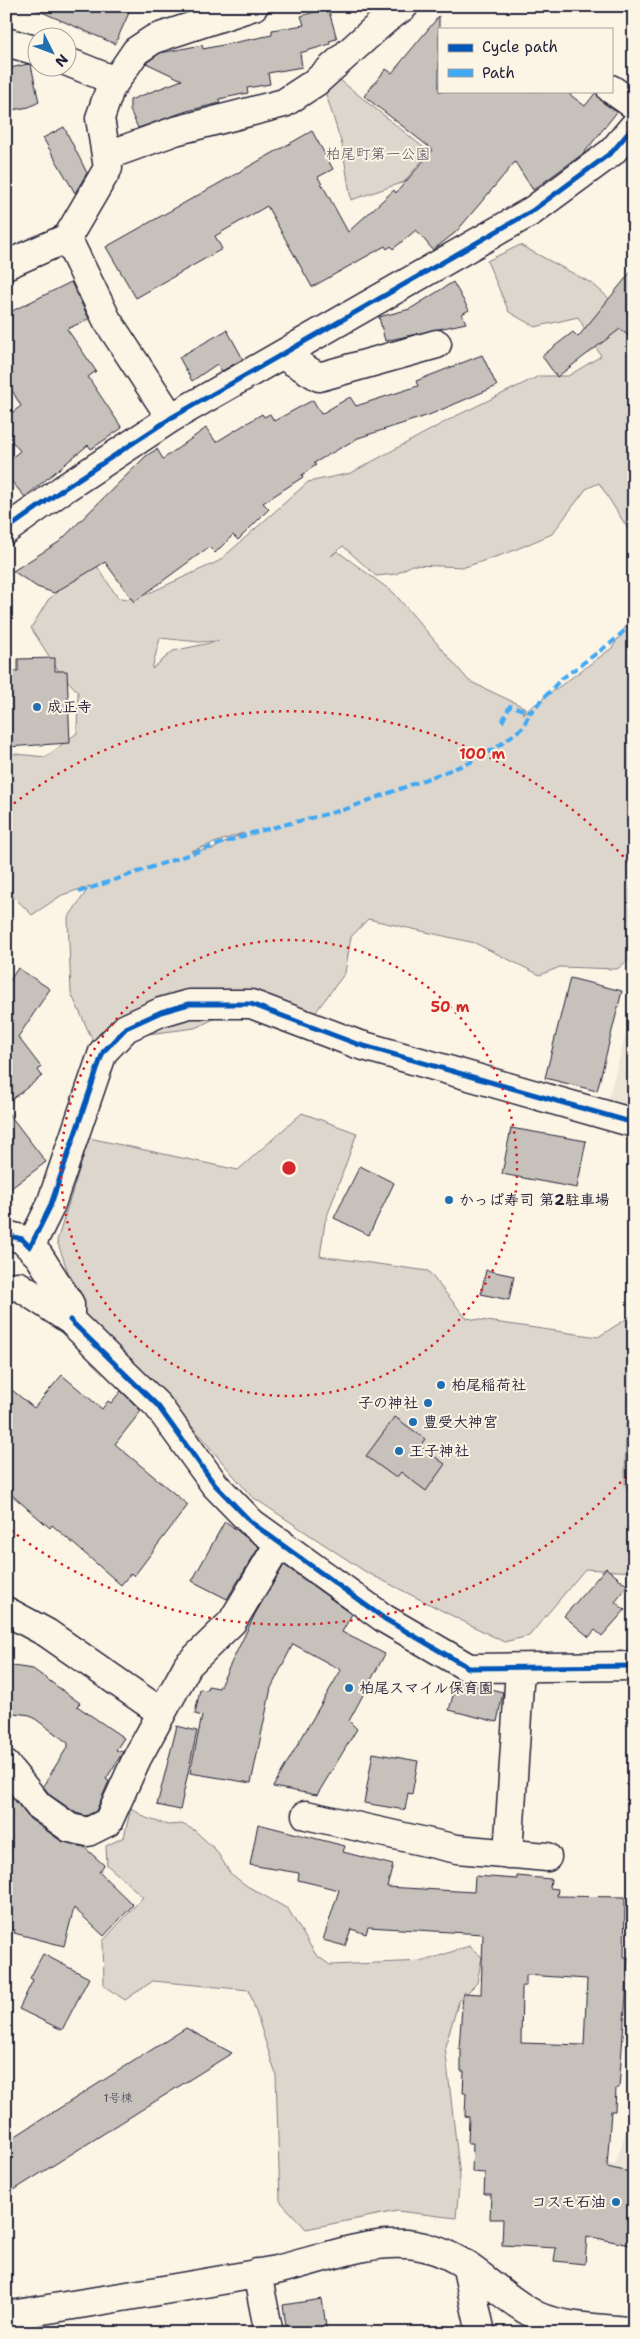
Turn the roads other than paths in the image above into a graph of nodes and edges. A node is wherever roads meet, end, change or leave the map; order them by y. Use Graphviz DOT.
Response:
graph roads {
  1 [pos="254,6"];
  2 [pos="404,6"];
  3 [pos="6,42"];
  4 [pos="28,48"];
  5 [pos="78,66"];
  6 [pos="116,81"];
  7 [pos="612,91"];
  8 [pos="634,106"];
  9 [pos="634,126"];
  10 [pos="106,156"];
  11 [pos="67,238"];
  12 [pos="6,265"];
  13 [pos="437,344"];
  14 [pos="282,355"];
  15 [pos="171,418"];
  16 [pos="6,530"];
  17 [pos="634,1123"];
  18 [pos="18,1241"];
  19 [pos="6,1287"];
  20 [pos="70,1320"];
  21 [pos="186,1475"];
  22 [pos="215,1486"];
  23 [pos="280,1542"];
  24 [pos="6,1612"];
  25 [pos="634,1666"];
  26 [pos="520,1669"];
  27 [pos="162,1713"];
  28 [pos="6,1766"];
  29 [pos="306,1815"];
  30 [pos="508,1854"];
  31 [pos="548,1857"];
  32 [pos="466,2264"];
  33 [pos="257,2273"];
  34 [pos="6,2316"];
  35 [pos="634,2332"];
  36 [pos="269,2333"];
  37 [pos="481,2333"];
  1 -- 6 [label="street"];
  2 -- 10 [label="street"];
  3 -- 4 [label="street"];
  5 -- 6 [label="street"];
  6 -- 10 [label="street"];
  7 -- 8 [label="street"];
  9 -- 14 [label="street"];
  10 -- 11 [label="street"];
  11 -- 12 [label="street"];
  11 -- 15 [label="street"];
  13 -- 14 [label="street"];
  14 -- 15 [label="street"];
  15 -- 16 [label="street"];
  17 -- 18 [label="street"];
  18 -- 20 [label="street"];
  19 -- 20 [label="street"];
  20 -- 22 [label="street"];
  21 -- 22 [label="street"];
  22 -- 23 [label="street"];
  23 -- 26 [label="street"];
  23 -- 27 [label="street"];
  24 -- 27 [label="street"];
  25 -- 26 [label="street"];
  26 -- 30 [label="street"];
  27 -- 28 [label="street"];
  29 -- 30 [label="street"];
  30 -- 31 [label="street"];
  32 -- 33 [label="street"];
  32 -- 35 [label="street"];
  32 -- 37 [label="street"];
  33 -- 34 [label="street"];
  33 -- 36 [label="street"];
}
